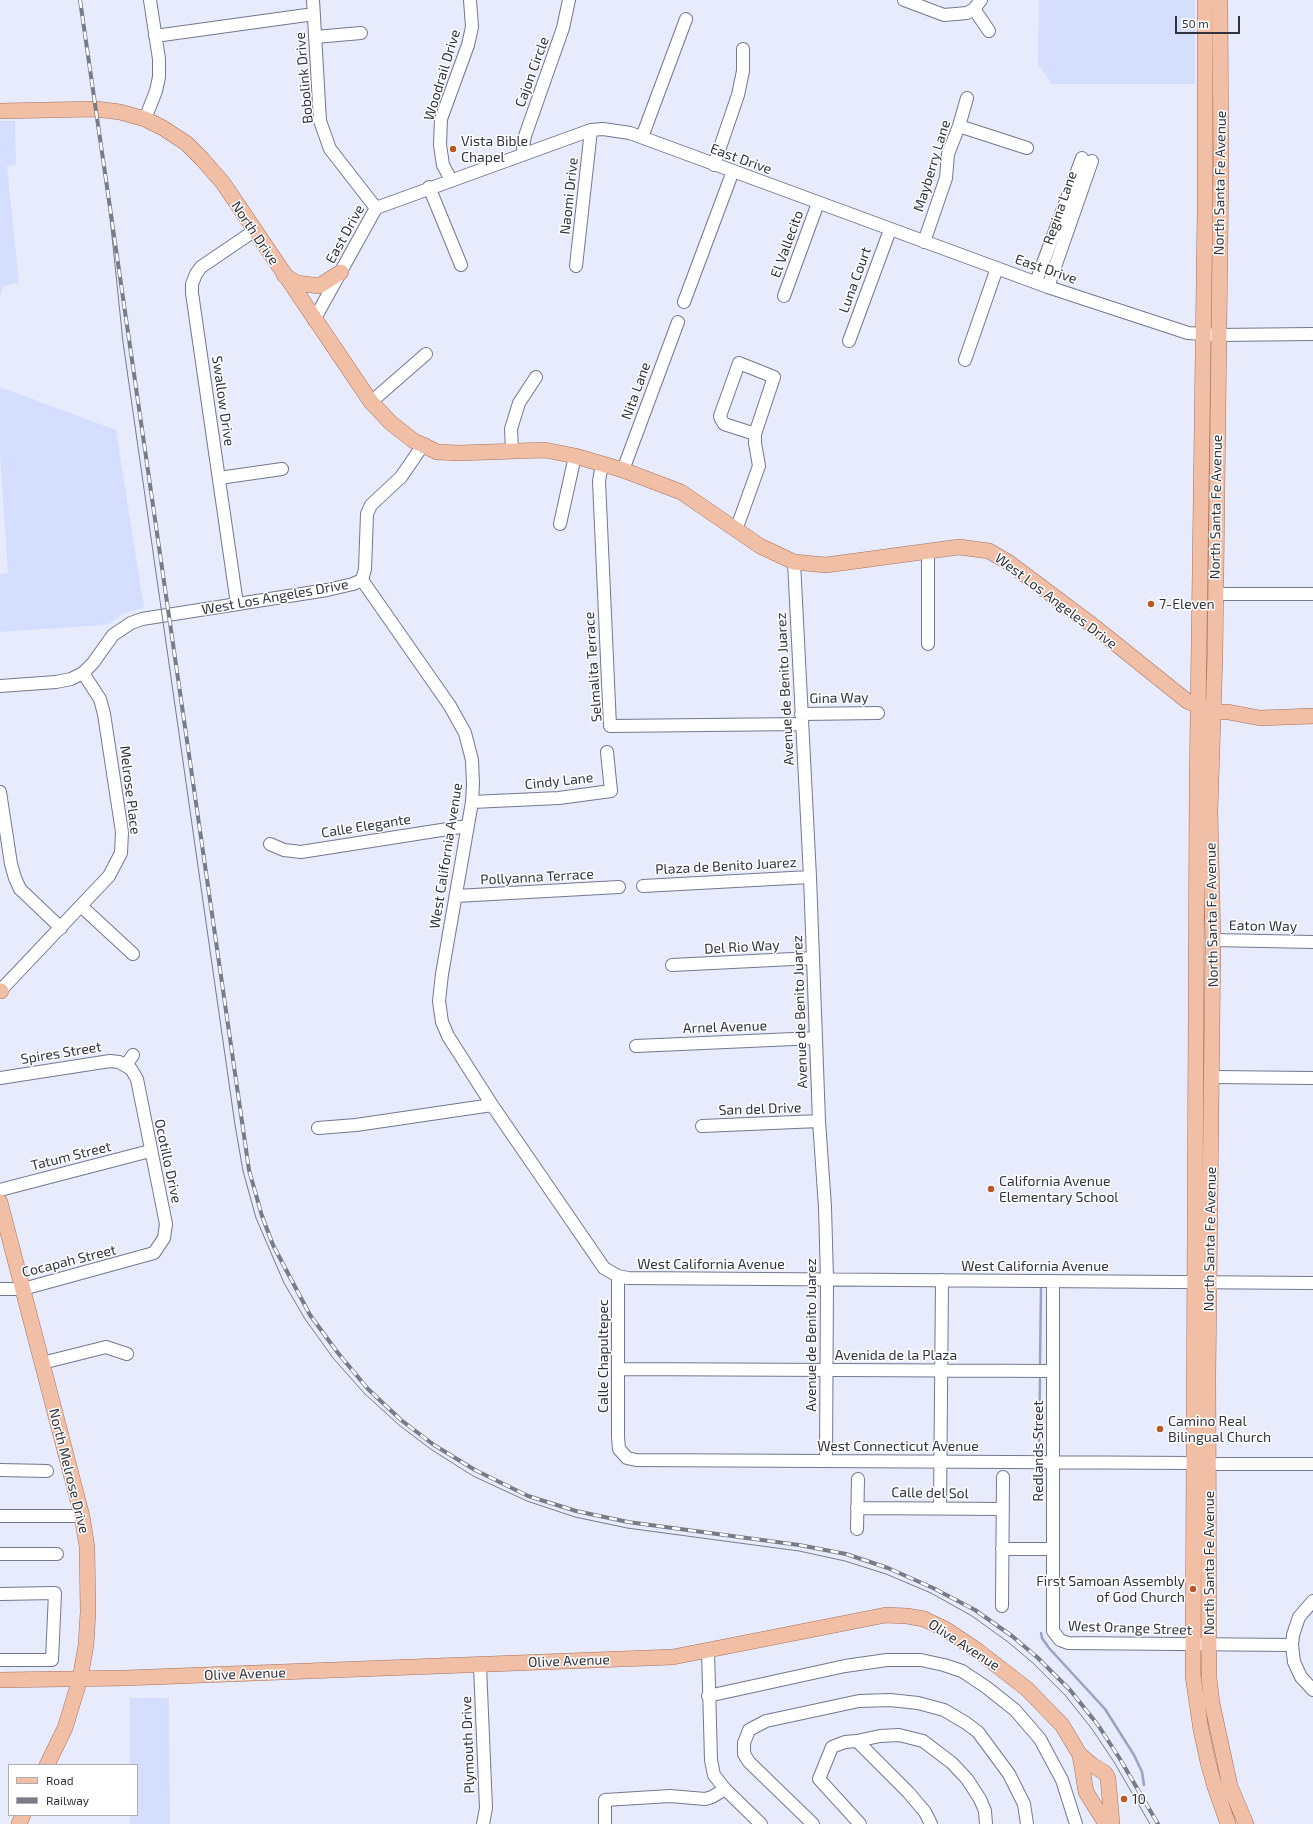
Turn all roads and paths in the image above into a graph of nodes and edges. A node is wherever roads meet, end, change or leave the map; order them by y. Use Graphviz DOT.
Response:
graph roads {
  1 [pos="150,0"];
  2 [pos="313,0"];
  3 [pos="470,0"];
  4 [pos="569,0"];
  5 [pos="904,0"];
  6 [pos="1205,0"];
  7 [pos="1220,0"];
  8 [pos="977,5"];
  9 [pos="314,14"];
  10 [pos="686,19"];
  11 [pos="989,31"];
  12 [pos="361,34"];
  13 [pos="155,36"];
  14 [pos="315,37"];
  15 [pos="743,50"];
  16 [pos="967,98"];
  17 [pos="0,111"];
  18 [pos="145,119"];
  19 [pos="959,126"];
  20 [pos="591,130"];
  21 [pos="642,137"];
  22 [pos="1028,148"];
  23 [pos="525,153"];
  24 [pos="714,165"];
  25 [pos="732,171"];
  26 [pos="451,180"];
  27 [pos="430,187"];
  28 [pos="818,203"];
  29 [pos="376,208"];
  30 [pos="890,230"];
  31 [pos="254,231"];
  32 [pos="924,242"];
  33 [pos="461,265"];
  34 [pos="576,266"];
  35 [pos="997,268"];
  36 [pos="341,272"];
  37 [pos="284,275"];
  38 [pos="1036,282"];
  39 [pos="1048,287"];
  40 [pos="784,296"];
  41 [pos="684,302"];
  42 [pos="314,320"];
  43 [pos="678,322"];
  44 [pos="1203,334"];
  45 [pos="1313,334"];
  46 [pos="1218,335"];
  47 [pos="849,341"];
  48 [pos="426,354"];
  49 [pos="965,360"];
  50 [pos="536,377"];
  51 [pos="371,402"];
  52 [pos="755,434"];
  53 [pos="423,446"];
  54 [pos="512,450"];
  55 [pos="575,456"];
  56 [pos="602,464"];
  57 [pos="282,469"];
  58 [pos="623,470"];
  59 [pos="219,478"];
  60 [pos="560,524"];
  61 [pos="736,530"];
  62 [pos="928,551"];
  63 [pos="794,562"];
  64 [pos="362,580"];
  65 [pos="1216,594"];
  66 [pos="1313,594"];
  67 [pos="237,604"];
  68 [pos="928,644"];
  69 [pos="83,673"];
  70 [pos="0,686"];
  71 [pos="1198,706"];
  72 [pos="1214,712"];
  73 [pos="878,713"];
  74 [pos="1313,716"];
  75 [pos="802,719"];
  76 [pos="607,752"];
  77 [pos="0,792"];
  78 [pos="472,802"];
  79 [pos="467,826"];
  80 [pos="270,844"];
  81 [pos="810,877"];
  82 [pos="643,886"];
  83 [pos="619,887"];
  84 [pos="456,896"];
  85 [pos="81,906"];
  86 [pos="61,928"];
  87 [pos="1213,940"];
  88 [pos="1313,942"];
  89 [pos="133,954"];
  90 [pos="813,958"];
  91 [pos="672,966"];
  92 [pos="0,991"];
  93 [pos="816,1038"];
  94 [pos="636,1046"];
  95 [pos="133,1056"];
  96 [pos="126,1065"];
  97 [pos="1212,1077"];
  98 [pos="0,1078"];
  99 [pos="1313,1078"];
  100 [pos="492,1105"];
  101 [pos="819,1122"];
  102 [pos="702,1126"];
  103 [pos="318,1128"];
  104 [pos="1196,1134"];
  105 [pos="150,1151"];
  106 [pos="0,1190"];
  107 [pos="1211,1194"];
  108 [pos="0,1202"];
  109 [pos="144,1257"];
  110 [pos="618,1276"];
  111 [pos="827,1279"];
  112 [pos="942,1280"];
  113 [pos="1053,1281"];
  114 [pos="1202,1283"];
  115 [pos="1313,1283"];
  116 [pos="0,1289"];
  117 [pos="23,1289"];
  118 [pos="127,1354"];
  119 [pos="42,1363"];
  120 [pos="618,1369"];
  121 [pos="826,1370"];
  122 [pos="940,1371"];
  123 [pos="1053,1371"];
  124 [pos="618,1437"];
  125 [pos="826,1461"];
  126 [pos="940,1462"];
  127 [pos="1053,1462"];
  128 [pos="1194,1463"];
  129 [pos="1209,1464"];
  130 [pos="1313,1464"];
  131 [pos="0,1470"];
  132 [pos="47,1472"];
  133 [pos="1003,1477"];
  134 [pos="858,1478"];
  135 [pos="858,1508"];
  136 [pos="940,1508"];
  137 [pos="1003,1509"];
  138 [pos="0,1516"];
  139 [pos="82,1516"];
  140 [pos="857,1529"];
  141 [pos="1002,1549"];
  142 [pos="1053,1549"];
  143 [pos="0,1554"];
  144 [pos="57,1554"];
  145 [pos="0,1594"];
  146 [pos="1313,1601"];
  147 [pos="1002,1606"];
  148 [pos="1052,1622"];
  149 [pos="1193,1645"];
  150 [pos="1209,1645"];
  151 [pos="1292,1645"];
  152 [pos="708,1650"];
  153 [pos="0,1660"];
  154 [pos="480,1666"];
  155 [pos="1301,1677"];
  156 [pos="80,1679"];
  157 [pos="0,1680"];
  158 [pos="1313,1690"];
  159 [pos="708,1696"];
  160 [pos="1313,1699"];
  161 [pos="857,1741"];
  162 [pos="1204,1743"];
  163 [pos="1080,1755"];
  164 [pos="47,1764"];
  165 [pos="1105,1773"];
  166 [pos="1230,1786"];
  167 [pos="1084,1787"];
  168 [pos="725,1789"];
  169 [pos="483,1824"];
  170 [pos="605,1824"];
  171 [pos="761,1824"];
  172 [pos="813,1824"];
  173 [pos="860,1824"];
  174 [pos="931,1824"];
  175 [pos="986,1824"];
  176 [pos="1027,1824"];
  177 [pos="1076,1824"];
  178 [pos="1106,1824"];
  179 [pos="1112,1824"];
  180 [pos="1228,1824"];
  181 [pos="1246,1824"];
  1 -- 13 [label="street"];
  2 -- 9 [label="street, Bobolink Drive"];
  3 -- 26 [label="street, Woodrail Drive"];
  4 -- 23 [label="street, Cajon Circle"];
  5 -- 8 [label="street"];
  6 -- 44 [label="main road, North Santa Fe Avenue"];
  7 -- 46 [label="main road, North Santa Fe Avenue"];
  8 -- 11 [label="street"];
  9 -- 13 [label="street"];
  9 -- 14 [label="street, Bobolink Drive"];
  10 -- 21 [label="street"];
  12 -- 14 [label="street"];
  13 -- 18 [label="street"];
  14 -- 29 [label="street, Bobolink Drive"];
  15 -- 24 [label="street"];
  16 -- 19 [label="street, Mayberry Lane"];
  17 -- 18 [label="main road, North Drive"];
  18 -- 31 [label="main road, North Drive"];
  19 -- 22 [label="street"];
  19 -- 32 [label="street, Mayberry Lane"];
  20 -- 21 [label="street, East Drive"];
  20 -- 23 [label="street, East Drive"];
  20 -- 34 [label="street, Naomi Drive"];
  21 -- 24 [label="street, East Drive"];
  23 -- 26 [label="street, East Drive"];
  24 -- 25 [label="street, East Drive"];
  25 -- 28 [label="street, East Drive"];
  25 -- 41 [label="street"];
  26 -- 27 [label="street, East Drive"];
  27 -- 29 [label="street, East Drive"];
  27 -- 33 [label="street"];
  28 -- 30 [label="street, East Drive"];
  28 -- 40 [label="street, El Vallecito"];
  29 -- 36 [label="street, East Drive"];
  30 -- 32 [label="street, East Drive"];
  30 -- 47 [label="street, Luna Court"];
  31 -- 37 [label="main road, North Drive"];
  31 -- 59 [label="street, Swallow Drive"];
  32 -- 35 [label="street, East Drive"];
  35 -- 38 [label="street, East Drive"];
  35 -- 49 [label="street"];
  36 -- 37 [label="main road"];
  36 -- 42 [label="street, East Drive"];
  37 -- 42 [label="main road, North Drive"];
  38 -- 39 [label="street, East Drive"];
  38 -- 39 [label="street, Regina Lane"];
  39 -- 44 [label="street, East Drive"];
  42 -- 51 [label="main road, North Drive"];
  43 -- 58 [label="street, Nita Lane"];
  44 -- 46 [label="street, East Drive"];
  44 -- 71 [label="main road, North Santa Fe Avenue"];
  45 -- 46 [label="street, East Drive"];
  46 -- 65 [label="main road, North Santa Fe Avenue"];
  48 -- 51 [label="street"];
  50 -- 54 [label="street"];
  51 -- 53 [label="main road, North Drive"];
  52 -- 52 [label="street"];
  52 -- 61 [label="street"];
  53 -- 54 [label="main road, West Los Angeles Drive"];
  53 -- 64 [label="street, West Los Angeles Drive"];
  54 -- 55 [label="main road, West Los Angeles Drive"];
  55 -- 56 [label="main road, West Los Angeles Drive"];
  55 -- 60 [label="street"];
  56 -- 58 [label="main road, West Los Angeles Drive"];
  56 -- 75 [label="street, Selmalita Terrace"];
  57 -- 59 [label="street"];
  58 -- 61 [label="main road, West Los Angeles Drive"];
  59 -- 67 [label="street, Swallow Drive"];
  61 -- 63 [label="main road, West Los Angeles Drive"];
  62 -- 63 [label="main road, West Los Angeles Drive"];
  62 -- 68 [label="street"];
  62 -- 71 [label="main road, West Los Angeles Drive"];
  63 -- 75 [label="street, Avenue de Benito Juarez"];
  64 -- 67 [label="street, West Los Angeles Drive"];
  64 -- 78 [label="street, West California Avenue"];
  65 -- 66 [label="street"];
  65 -- 72 [label="main road, North Santa Fe Avenue"];
  67 -- 69 [label="street, West Los Angeles Drive"];
  69 -- 70 [label="street, West Los Angeles Drive"];
  69 -- 85 [label="street, Melrose Place"];
  71 -- 72 [label="main road, West Los Angeles Drive"];
  71 -- 104 [label="main road, North Santa Fe Avenue"];
  72 -- 74 [label="main road, West Los Angeles Drive"];
  72 -- 87 [label="main road, North Santa Fe Avenue"];
  73 -- 75 [label="street, Gina Way"];
  75 -- 81 [label="street, Avenue de Benito Juarez"];
  76 -- 78 [label="street, Cindy Lane"];
  77 -- 86 [label="street"];
  78 -- 79 [label="street, West California Avenue"];
  79 -- 80 [label="street, Calle Elegante"];
  79 -- 84 [label="street, West California Avenue"];
  81 -- 82 [label="street, Plaza de Benito Juarez"];
  81 -- 90 [label="street, Avenue de Benito Juarez"];
  83 -- 84 [label="street, Pollyanna Terrace"];
  84 -- 100 [label="street, West California Avenue"];
  85 -- 86 [label="street, Melrose Place"];
  85 -- 89 [label="street"];
  86 -- 92 [label="street, Melrose Place"];
  87 -- 88 [label="street, Eaton Way"];
  87 -- 97 [label="main road, North Santa Fe Avenue"];
  90 -- 91 [label="street, Del Rio Way"];
  90 -- 93 [label="street, Avenue de Benito Juarez"];
  93 -- 94 [label="street, Arnel Avenue"];
  93 -- 101 [label="street, Avenue de Benito Juarez"];
  95 -- 96 [label="street"];
  96 -- 98 [label="street, Spires Street"];
  96 -- 105 [label="street, Ocotillo Drive"];
  97 -- 99 [label="street"];
  97 -- 107 [label="main road, North Santa Fe Avenue"];
  100 -- 103 [label="street"];
  100 -- 110 [label="street, West California Avenue"];
  101 -- 102 [label="street, San del Drive"];
  101 -- 111 [label="street, Avenue de Benito Juarez"];
  104 -- 107 [label="main road"];
  104 -- 114 [label="main road, North Santa Fe Avenue"];
  105 -- 106 [label="street, Tatum Street"];
  105 -- 109 [label="street, Ocotillo Drive"];
  107 -- 114 [label="main road, North Santa Fe Avenue"];
  108 -- 117 [label="main road, North Melrose Drive"];
  109 -- 117 [label="street, Cocapah Street"];
  110 -- 111 [label="street, West California Avenue"];
  110 -- 120 [label="street, Calle Chapultepec"];
  111 -- 112 [label="street, West California Avenue"];
  111 -- 121 [label="street, Avenue de Benito Juarez"];
  112 -- 113 [label="street, West California Avenue"];
  112 -- 122 [label="street"];
  113 -- 114 [label="street, West California Avenue"];
  113 -- 123 [label="street, Redlands Street"];
  114 -- 115 [label="street, West California Avenue"];
  114 -- 128 [label="main road, North Santa Fe Avenue"];
  114 -- 129 [label="main road, North Santa Fe Avenue"];
  116 -- 117 [label="street, Cocapah Street"];
  117 -- 119 [label="main road, North Melrose Drive"];
  118 -- 119 [label="street"];
  119 -- 139 [label="main road, North Melrose Drive"];
  120 -- 121 [label="street, Avenida de la Plaza"];
  120 -- 124 [label="street, Calle Chapultepec"];
  121 -- 122 [label="street, Avenida de la Plaza"];
  121 -- 125 [label="street, Avenue de Benito Juarez"];
  122 -- 123 [label="street, Avenida de la Plaza"];
  122 -- 126 [label="street"];
  123 -- 127 [label="street, Redlands Street"];
  124 -- 125 [label="street, West Connecticut Avenue"];
  125 -- 126 [label="street, West Connecticut Avenue"];
  126 -- 127 [label="street, West Connecticut Avenue"];
  126 -- 136 [label="street"];
  127 -- 128 [label="street, West Connecticut Avenue"];
  127 -- 142 [label="street, Redlands Street"];
  128 -- 149 [label="main road, North Santa Fe Avenue"];
  129 -- 130 [label="street"];
  129 -- 150 [label="main road, North Santa Fe Avenue"];
  131 -- 132 [label="street"];
  133 -- 137 [label="street"];
  134 -- 135 [label="street"];
  135 -- 136 [label="street, Calle del Sol"];
  135 -- 140 [label="street"];
  136 -- 137 [label="street, Calle del Sol"];
  137 -- 141 [label="street"];
  138 -- 139 [label="street"];
  139 -- 156 [label="main road, North Melrose Drive"];
  141 -- 142 [label="street"];
  141 -- 147 [label="street"];
  142 -- 148 [label="street, Redlands Street"];
  143 -- 144 [label="street"];
  145 -- 153 [label="street"];
  146 -- 151 [label="street"];
  148 -- 149 [label="street, West Orange Street"];
  149 -- 150 [label="street, West Orange Street"];
  149 -- 162 [label="main road, North Santa Fe Avenue"];
  150 -- 151 [label="street, West Orange Street"];
  150 -- 166 [label="main road, North Santa Fe Avenue"];
  151 -- 155 [label="street"];
  152 -- 154 [label="main road, Olive Avenue"];
  152 -- 159 [label="street"];
  152 -- 163 [label="main road, Olive Avenue"];
  154 -- 156 [label="main road, Olive Avenue"];
  154 -- 169 [label="street, Plymouth Drive"];
  155 -- 158 [label="street"];
  155 -- 160 [label="street"];
  156 -- 157 [label="main road, Olive Avenue"];
  156 -- 164 [label="main road, North Melrose Drive"];
  159 -- 168 [label="street"];
  159 -- 177 [label="street"];
  161 -- 173 [label="street"];
  161 -- 174 [label="street"];
  161 -- 175 [label="street"];
  162 -- 166 [label="main road"];
  162 -- 180 [label="main road, North Santa Fe Avenue"];
  163 -- 165 [label="main road, Olive Avenue"];
  163 -- 167 [label="main road, Olive Avenue"];
  165 -- 167 [label="main road"];
  165 -- 179 [label="main road"];
  166 -- 181 [label="main road, North Santa Fe Avenue"];
  167 -- 178 [label="main road, Olive Avenue"];
  168 -- 170 [label="street"];
  168 -- 171 [label="street"];
  172 -- 176 [label="street"];
}
